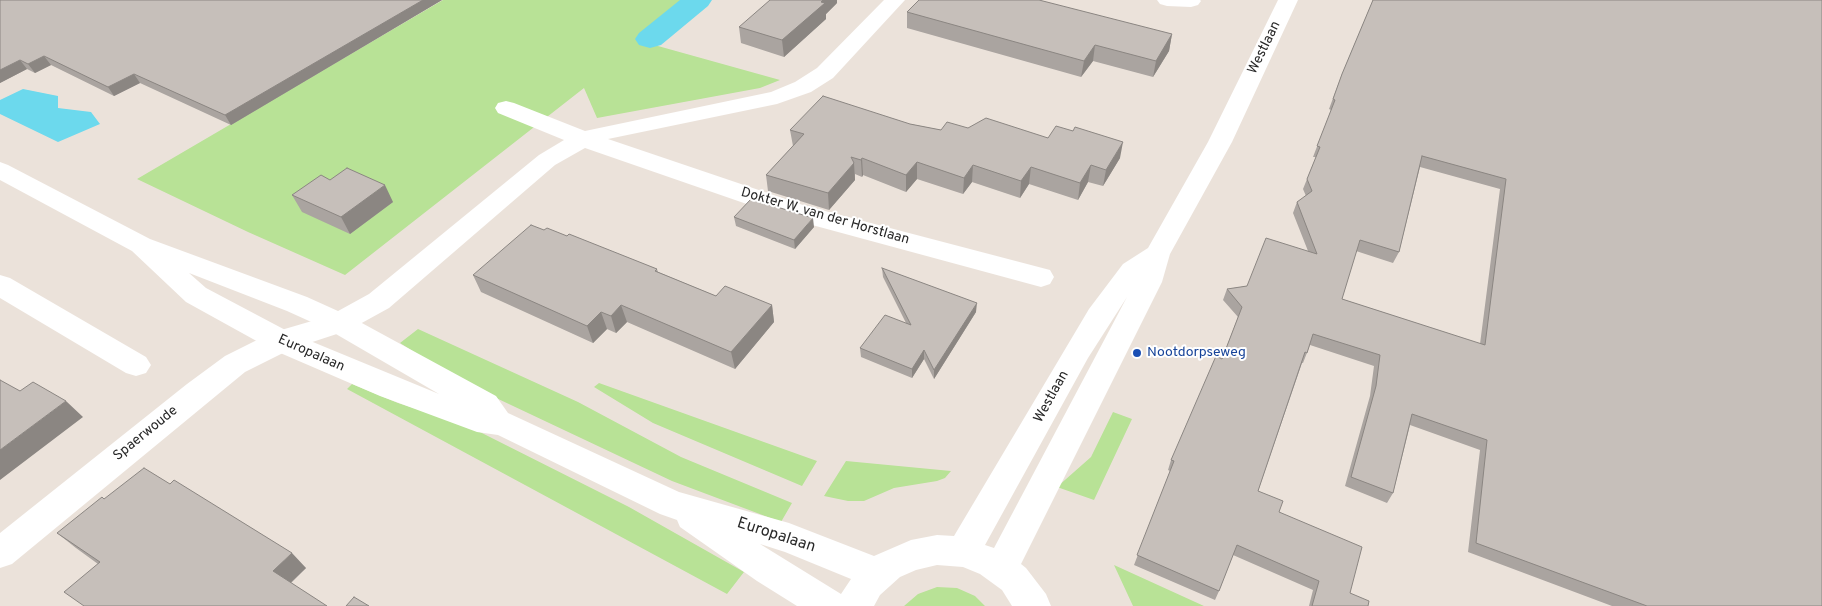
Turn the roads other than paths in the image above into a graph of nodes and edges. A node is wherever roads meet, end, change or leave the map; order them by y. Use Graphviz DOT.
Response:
graph roads {
  1 [pos="895,0"];
  2 [pos="1168,0"];
  3 [pos="1288,0"];
  4 [pos="1191,1"];
  5 [pos="506,108"];
  6 [pos="583,140"];
  7 [pos="0,170"];
  8 [pos="141,245"];
  9 [pos="1157,254"];
  10 [pos="1041,277"];
  11 [pos="0,285"];
  12 [pos="338,323"];
  13 [pos="292,338"];
  14 [pos="136,365"];
  15 [pos="502,423"];
  16 [pos="672,504"];
  17 [pos="963,552"];
  18 [pos="0,553"];
  19 [pos="1001,569"];
  20 [pos="878,574"];
  21 [pos="829,606"];
  22 [pos="854,606"];
  23 [pos="1032,606"];
  1 -- 6 [label="main road"];
  2 -- 4 [label="main road"];
  3 -- 9 [label="main road, Westlaan"];
  5 -- 6 [label="main road, Dokter W. van der Horstlaan"];
  6 -- 10 [label="main road, Dokter W. van der Horstlaan"];
  6 -- 12 [label="main road"];
  7 -- 8 [label="main road, Europalaan"];
  8 -- 12 [label="main road, Europalaan"];
  8 -- 13 [label="main road, Europalaan"];
  9 -- 17 [label="main road, Westlaan"];
  9 -- 19 [label="main road, Westlaan"];
  11 -- 14 [label="main road"];
  12 -- 13 [label="main road"];
  12 -- 15 [label="main road, Europalaan"];
  13 -- 15 [label="main road, Europalaan"];
  13 -- 18 [label="main road, Spaerwoude"];
  15 -- 16 [label="main road, Europalaan"];
  16 -- 20 [label="main road, Europalaan"];
  16 -- 21 [label="main road, Europalaan"];
  17 -- 19 [label="main road"];
  17 -- 20 [label="main road"];
  19 -- 23 [label="main road"];
  20 -- 22 [label="main road"];
}
